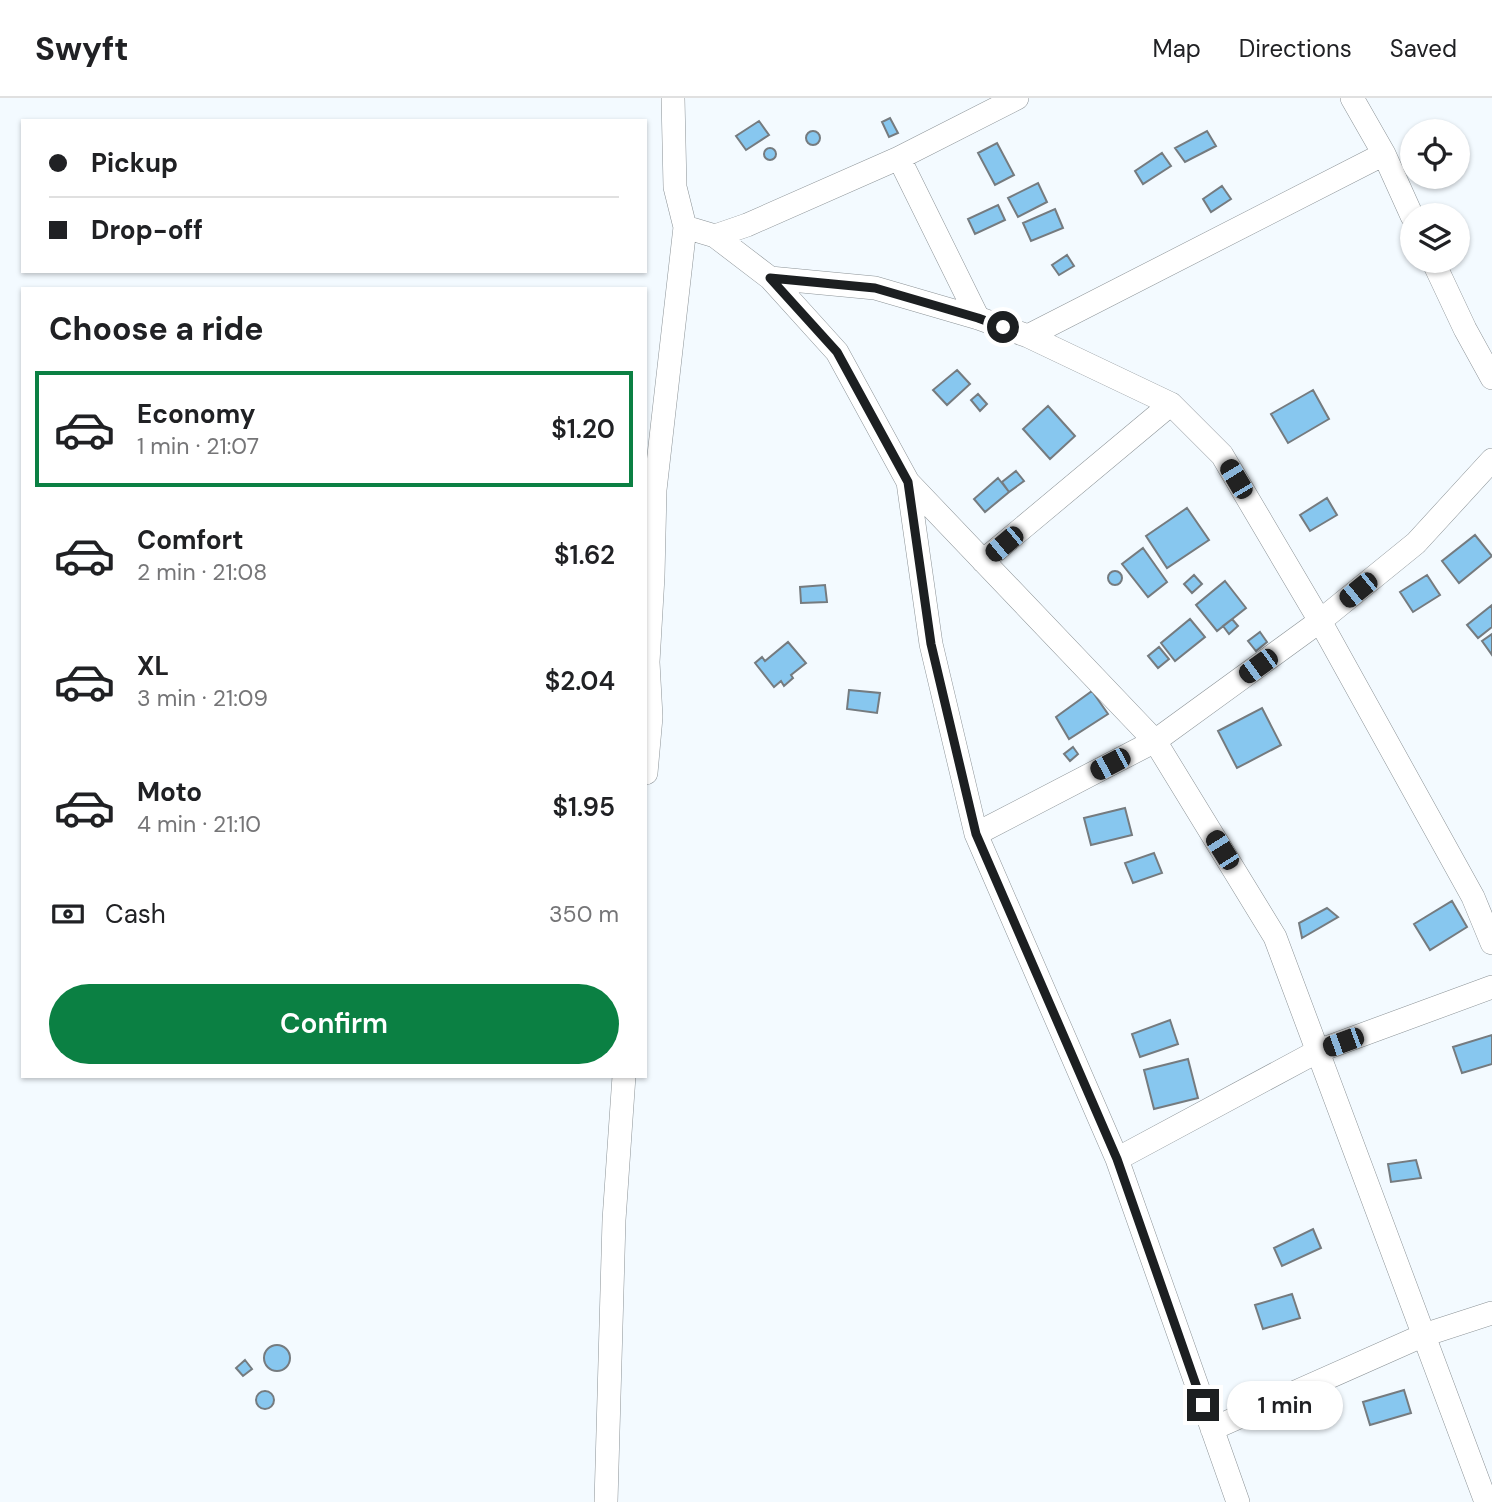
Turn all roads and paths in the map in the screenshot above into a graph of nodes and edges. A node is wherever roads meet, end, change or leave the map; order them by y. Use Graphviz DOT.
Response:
graph roads {
  1 [pos="673,98"];
  2 [pos="1017,98"];
  3 [pos="1352,98"];
  4 [pos="1384,154"];
  5 [pos="899,158"];
  6 [pos="1406,203"];
  7 [pos="685,227"];
  8 [pos="715,236"];
  9 [pos="1439,273"];
  10 [pos="770,278"];
  11 [pos="978,318"];
  12 [pos="1028,335"];
  13 [pos="1492,378"];
  14 [pos="1171,404"];
  15 [pos="1492,460"];
  16 [pos="908,482"];
  17 [pos="983,561"];
  18 [pos="1320,621"];
  19 [pos="1155,741"];
  20 [pos="647,762"];
  21 [pos="976,834"];
  22 [pos="1492,943"];
  23 [pos="1492,987"];
  24 [pos="1318,1051"];
  25 [pos="624,1078"];
  26 [pos="1117,1159"];
  27 [pos="1492,1313"];
  28 [pos="1424,1335"];
  29 [pos="1212,1429"];
  30 [pos="606,1502"];
  31 [pos="1238,1502"];
  32 [pos="1486,1502"];
  1 -- 7 [label="street"];
  2 -- 5 [label="street"];
  3 -- 4 [label="street"];
  4 -- 6 [label="street"];
  4 -- 12 [label="street"];
  5 -- 8 [label="street"];
  5 -- 11 [label="street"];
  7 -- 8 [label="street"];
  7 -- 20 [label="street"];
  8 -- 10 [label="street"];
  9 -- 13 [label="street"];
  10 -- 11 [label="street"];
  10 -- 16 [label="street"];
  11 -- 12 [label="street"];
  12 -- 14 [label="street"];
  14 -- 17 [label="street"];
  14 -- 18 [label="street"];
  15 -- 18 [label="street"];
  16 -- 17 [label="street"];
  16 -- 21 [label="street"];
  17 -- 19 [label="street"];
  18 -- 19 [label="street"];
  18 -- 22 [label="street"];
  19 -- 21 [label="street"];
  19 -- 24 [label="street"];
  21 -- 26 [label="street"];
  23 -- 24 [label="street"];
  24 -- 26 [label="street"];
  24 -- 28 [label="street"];
  25 -- 30 [label="street"];
  26 -- 29 [label="street"];
  27 -- 28 [label="street"];
  28 -- 29 [label="street"];
  28 -- 32 [label="street"];
  29 -- 31 [label="street"];
}
